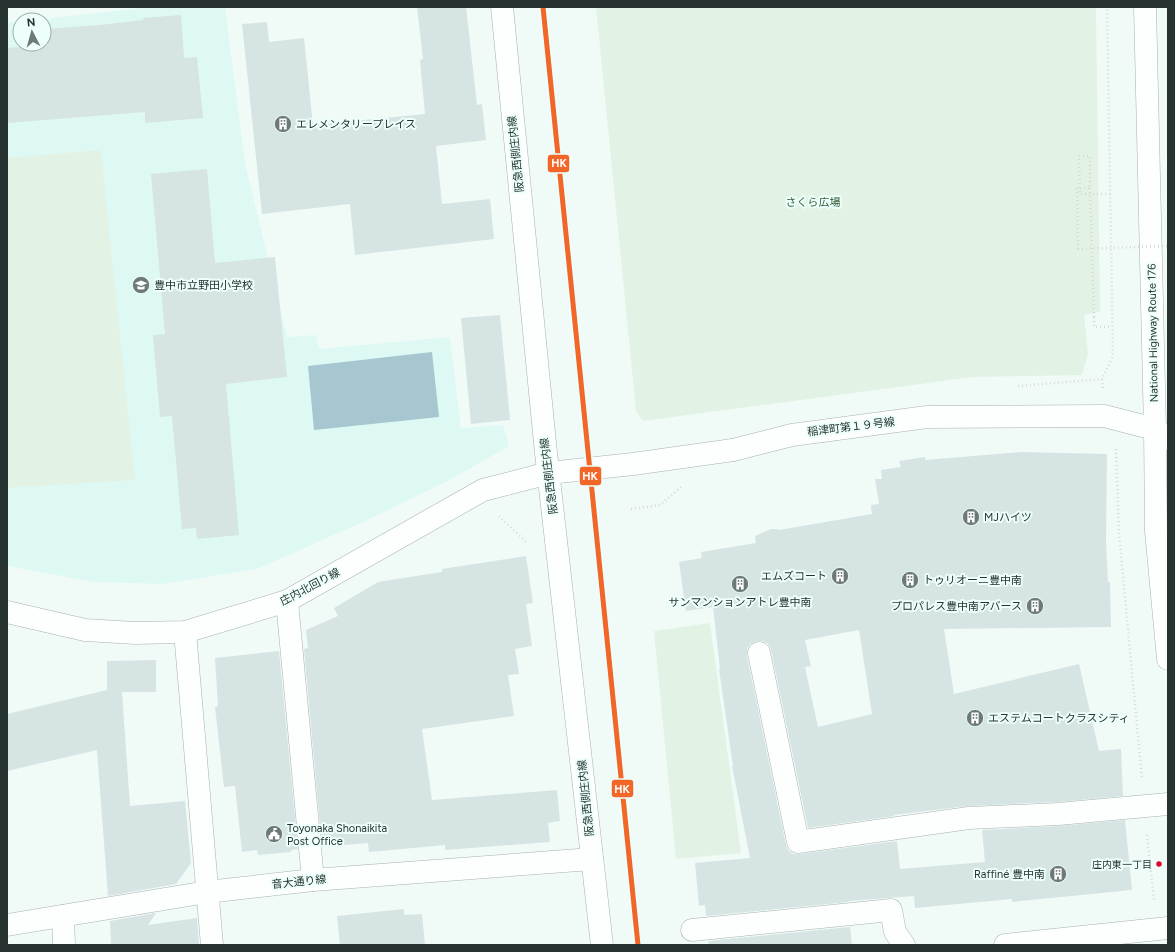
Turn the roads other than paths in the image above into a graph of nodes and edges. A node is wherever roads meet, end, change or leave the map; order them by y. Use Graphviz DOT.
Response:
graph roads {
  1 [pos="502,7"];
  2 [pos="1145,7"];
  3 [pos="1162,434"];
  4 [pos="549,473"];
  5 [pos="287,601"];
  6 [pos="7,612"];
  7 [pos="185,632"];
  8 [pos="758,653"];
  9 [pos="1168,659"];
  10 [pos="1168,804"];
  11 [pos="592,859"];
  12 [pos="313,880"];
  13 [pos="207,892"];
  14 [pos="63,916"];
  15 [pos="7,925"];
  16 [pos="692,929"];
  17 [pos="1162,929"];
  18 [pos="64,945"];
  19 [pos="212,945"];
  20 [pos="602,945"];
  21 [pos="904,945"];
  22 [pos="1005,945"];
  1 -- 4 [label="main road, 阪急西側庄内線"];
  2 -- 3 [label="main road, National Highway Route 176"];
  3 -- 4 [label="main road, 稲津町第１９号線"];
  3 -- 9 [label="main road, National Highway Route 176"];
  4 -- 5 [label="main road, 庄内北回り線"];
  4 -- 11 [label="main road, 阪急西側庄内線"];
  5 -- 7 [label="main road, 庄内北回り線"];
  5 -- 12 [label="main road"];
  6 -- 7 [label="main road, 庄内北回り線"];
  7 -- 13 [label="main road"];
  8 -- 10 [label="main road"];
  11 -- 12 [label="main road, 音大通り線"];
  11 -- 20 [label="main road, 阪急西側庄内線"];
  12 -- 13 [label="main road, 音大通り線"];
  13 -- 14 [label="main road, 音大通り線"];
  13 -- 19 [label="main road"];
  14 -- 15 [label="main road, 音大通り線"];
  14 -- 18 [label="main road"];
  16 -- 21 [label="main road"];
  17 -- 22 [label="main road"];
}
